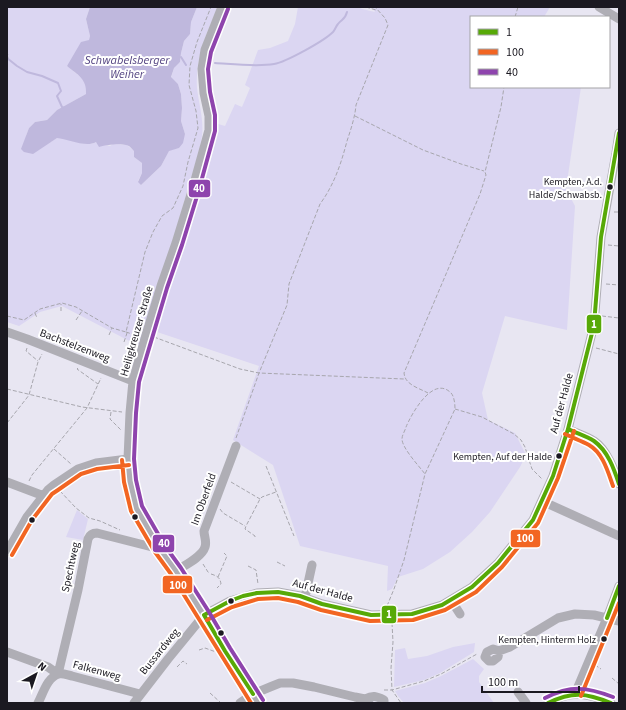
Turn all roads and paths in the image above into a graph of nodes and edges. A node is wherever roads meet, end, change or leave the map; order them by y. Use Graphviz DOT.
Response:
graph roads {
  1 [pos="211,7"];
  2 [pos="222,7"];
  3 [pos="366,7"];
  4 [pos="375,7"];
  5 [pos="599,7"];
  6 [pos="377,10"];
  7 [pos="615,13"];
  8 [pos="7,51"];
  9 [pos="7,62"];
  10 [pos="504,88"];
  11 [pos="355,116"];
  12 [pos="619,133"];
  13 [pos="485,172"];
  14 [pos="615,184"];
  15 [pos="601,244"];
  16 [pos="619,246"];
  17 [pos="598,283"];
  18 [pos="619,285"];
  19 [pos="62,303"];
  20 [pos="82,311"];
  21 [pos="35,312"];
  22 [pos="61,312"];
  23 [pos="7,316"];
  24 [pos="595,316"];
  25 [pos="37,318"];
  26 [pos="619,318"];
  27 [pos="76,320"];
  28 [pos="112,328"];
  29 [pos="7,332"];
  30 [pos="127,332"];
  31 [pos="109,335"];
  32 [pos="148,338"];
  33 [pos="30,340"];
  34 [pos="124,342"];
  35 [pos="46,346"];
  36 [pos="589,346"];
  37 [pos="619,354"];
  38 [pos="83,361"];
  39 [pos="38,362"];
  40 [pos="105,369"];
  41 [pos="259,373"];
  42 [pos="405,379"];
  43 [pos="133,381"];
  44 [pos="98,385"];
  45 [pos="7,389"];
  46 [pos="428,393"];
  47 [pos="29,395"];
  48 [pos="87,408"];
  49 [pos="455,408"];
  50 [pos="111,411"];
  51 [pos="130,413"];
  52 [pos="7,423"];
  53 [pos="568,429"];
  54 [pos="129,434"];
  55 [pos="236,446"];
  56 [pos="53,449"];
  57 [pos="128,459"];
  58 [pos="266,466"];
  59 [pos="78,469"];
  60 [pos="425,474"];
  61 [pos="224,477"];
  62 [pos="7,482"];
  63 [pos="549,484"];
  64 [pos="619,484"];
  65 [pos="54,485"];
  66 [pos="26,489"];
  67 [pos="277,492"];
  68 [pos="44,496"];
  69 [pos="260,499"];
  70 [pos="542,501"];
  71 [pos="219,508"];
  72 [pos="246,526"];
  73 [pos="121,531"];
  74 [pos="294,536"];
  75 [pos="619,536"];
  76 [pos="255,538"];
  77 [pos="160,549"];
  78 [pos="7,552"];
  79 [pos="224,553"];
  80 [pos="199,556"];
  81 [pos="277,562"];
  82 [pos="312,565"];
  83 [pos="248,566"];
  84 [pos="286,566"];
  85 [pos="176,571"];
  86 [pos="209,573"];
  87 [pos="211,574"];
  88 [pos="218,577"];
  89 [pos="619,586"];
  90 [pos="217,588"];
  91 [pos="259,592"];
  92 [pos="305,597"];
  93 [pos="451,600"];
  94 [pos="460,614"];
  95 [pos="204,615"];
  96 [pos="389,615"];
  97 [pos="606,618"];
  98 [pos="619,622"];
  99 [pos="199,650"];
  100 [pos="225,651"];
  101 [pos="7,652"];
  102 [pos="487,652"];
  103 [pos="187,664"];
  104 [pos="177,667"];
  105 [pos="58,674"];
  106 [pos="612,678"];
  107 [pos="619,684"];
  108 [pos="392,690"];
  109 [pos="518,692"];
  110 [pos="140,694"];
  111 [pos="210,694"];
  112 [pos="253,694"];
  113 [pos="575,694"];
  114 [pos="368,699"];
  115 [pos="353,700"];
  116 [pos="38,703"];
  117 [pos="134,703"];
  118 [pos="221,703"];
  119 [pos="240,703"];
  120 [pos="258,703"];
  121 [pos="384,703"];
  122 [pos="400,703"];
  123 [pos="526,703"];
  124 [pos="548,703"];
  125 [pos="611,703"];
  1 -- 30 [label="path"];
  2 -- 32 [label="street, Heiligkreuzer Straße"];
  3 -- 6 [label="path"];
  4 -- 6 [label="path"];
  5 -- 7 [label="street"];
  6 -- 11 [label="path"];
  8 -- 9 [label="path"];
  10 -- 13 [label="path"];
  11 -- 13 [label="path"];
  11 -- 41 [label="path"];
  12 -- 14 [label="street, Auf der Halde"];
  13 -- 42 [label="path"];
  14 -- 15 [label="street, Auf der Halde"];
  15 -- 16 [label="path"];
  15 -- 17 [label="street, Auf der Halde"];
  17 -- 18 [label="path"];
  17 -- 24 [label="street, Auf der Halde"];
  19 -- 20 [label="path"];
  19 -- 21 [label="path"];
  19 -- 22 [label="path"];
  20 -- 27 [label="path"];
  20 -- 28 [label="path"];
  21 -- 23 [label="path"];
  21 -- 25 [label="path"];
  24 -- 26 [label="path"];
  24 -- 36 [label="street, Auf der Halde"];
  28 -- 30 [label="path"];
  28 -- 31 [label="path"];
  29 -- 33 [label="street, Bachstelzenweg"];
  30 -- 32 [label="path"];
  30 -- 34 [label="path"];
  32 -- 41 [label="path"];
  32 -- 43 [label="street, Heiligkreuzer Straße"];
  33 -- 35 [label="street, Bachstelzenweg"];
  33 -- 39 [label="path"];
  35 -- 38 [label="street, Bachstelzenweg"];
  35 -- 39 [label="path"];
  36 -- 37 [label="path"];
  36 -- 53 [label="street, Auf der Halde"];
  38 -- 40 [label="street, Bachstelzenweg"];
  38 -- 44 [label="path"];
  39 -- 47 [label="path"];
  40 -- 43 [label="street, Bachstelzenweg"];
  40 -- 44 [label="path"];
  41 -- 42 [label="path"];
  41 -- 55 [label="path"];
  42 -- 46 [label="path"];
  43 -- 51 [label="street, Heiligkreuzer Straße"];
  44 -- 48 [label="path"];
  45 -- 47 [label="path"];
  46 -- 49 [label="path"];
  46 -- 60 [label="path"];
  47 -- 48 [label="path"];
  47 -- 52 [label="path"];
  48 -- 50 [label="path"];
  48 -- 56 [label="path"];
  49 -- 60 [label="path"];
  49 -- 63 [label="path"];
  50 -- 51 [label="path"];
  50 -- 54 [label="path"];
  51 -- 54 [label="street, Heiligkreuzer Straße"];
  53 -- 63 [label="street, Auf der Halde"];
  53 -- 64 [label="street"];
  54 -- 57 [label="street, Heiligkreuzer Straße"];
  55 -- 61 [label="street, Im Oberfeld"];
  56 -- 59 [label="path"];
  56 -- 66 [label="path"];
  57 -- 59 [label="street"];
  57 -- 77 [label="street, Heiligkreuzer Straße"];
  58 -- 67 [label="path"];
  59 -- 65 [label="street"];
  60 -- 96 [label="path"];
  61 -- 69 [label="path"];
  61 -- 80 [label="street, Im Oberfeld"];
  62 -- 66 [label="street"];
  63 -- 70 [label="street, Auf der Halde"];
  65 -- 68 [label="street"];
  65 -- 73 [label="path"];
  66 -- 68 [label="street"];
  67 -- 69 [label="path"];
  67 -- 74 [label="path"];
  68 -- 78 [label="street"];
  69 -- 72 [label="path"];
  70 -- 75 [label="street"];
  70 -- 93 [label="street, Auf der Halde"];
  71 -- 72 [label="path"];
  72 -- 76 [label="path"];
  77 -- 85 [label="street, Heiligkreuzer Straße"];
  77 -- 105 [label="street, Spechtweg"];
  79 -- 88 [label="path"];
  80 -- 85 [label="street"];
  80 -- 86 [label="path"];
  81 -- 84 [label="path"];
  82 -- 92 [label="street"];
  83 -- 91 [label="path"];
  85 -- 95 [label="street, Heiligkreuzer Straße"];
  87 -- 88 [label="path"];
  88 -- 90 [label="path"];
  89 -- 97 [label="street"];
  91 -- 92 [label="street, Auf der Halde"];
  91 -- 95 [label="street, Auf der Halde"];
  92 -- 96 [label="street, Auf der Halde"];
  93 -- 94 [label="street"];
  93 -- 96 [label="street, Auf der Halde"];
  95 -- 100 [label="street, Heiligkreuzer Straße"];
  95 -- 110 [label="street, Bussardweg"];
  96 -- 108 [label="path"];
  97 -- 98 [label="street"];
  97 -- 102 [label="street"];
  97 -- 113 [label="street"];
  99 -- 100 [label="path"];
  100 -- 112 [label="street, Heiligkreuzer Straße"];
  101 -- 105 [label="street"];
  102 -- 108 [label="path"];
  103 -- 104 [label="path"];
  105 -- 110 [label="street, Falkenweg"];
  105 -- 116 [label="street, Falkenweg"];
  106 -- 107 [label="path"];
  108 -- 114 [label="path"];
  108 -- 122 [label="path"];
  109 -- 123 [label="street"];
  110 -- 117 [label="street, Bussardweg"];
  111 -- 118 [label="path"];
  112 -- 115 [label="street"];
  112 -- 119 [label="street"];
  112 -- 120 [label="street, Heiligkreuzer Straße"];
  113 -- 124 [label="street"];
  113 -- 125 [label="street"];
  114 -- 115 [label="street"];
  114 -- 121 [label="street"];
}
